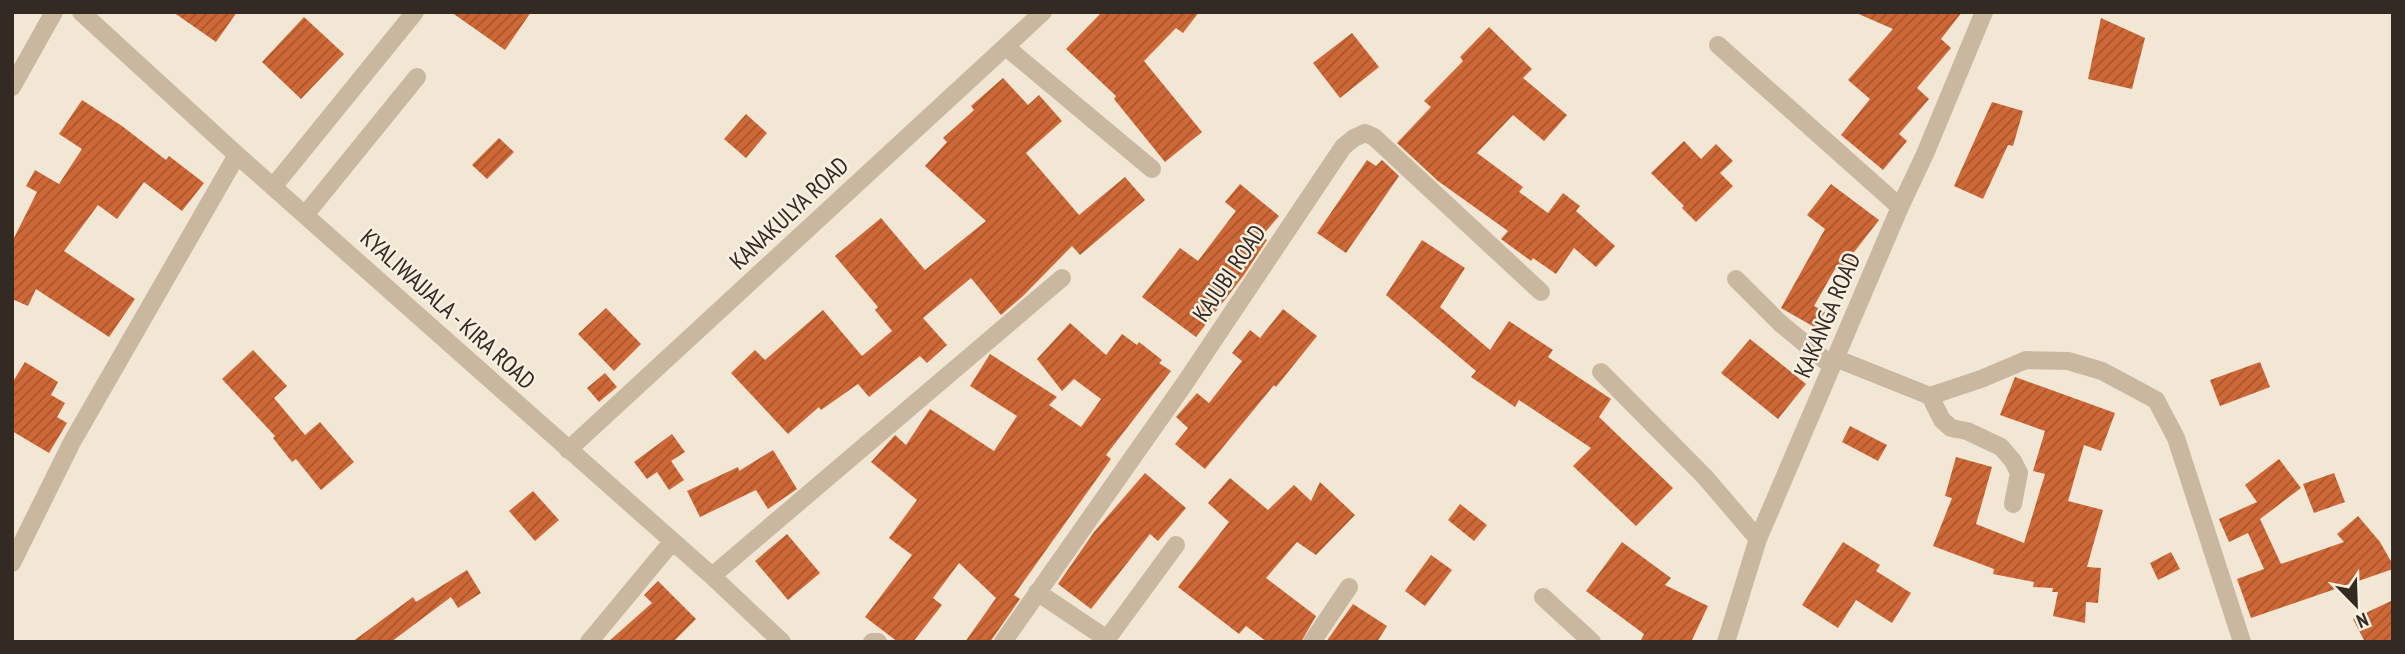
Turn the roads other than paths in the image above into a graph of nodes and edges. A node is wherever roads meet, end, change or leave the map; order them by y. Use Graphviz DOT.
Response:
graph roads {
  1 [pos="54,12"];
  2 [pos="81,12"];
  3 [pos="415,12"];
  4 [pos="1043,12"];
  5 [pos="1984,12"];
  6 [pos="1717,45"];
  7 [pos="1006,47"];
  8 [pos="417,77"];
  9 [pos="12,87"];
  10 [pos="237,155"];
  11 [pos="1152,169"];
  12 [pos="272,187"];
  13 [pos="1900,207"];
  14 [pos="305,215"];
  15 [pos="1062,278"];
  16 [pos="1736,279"];
  17 [pos="1541,292"];
  18 [pos="1834,362"];
  19 [pos="1601,372"];
  20 [pos="1930,396"];
  21 [pos="568,450"];
  22 [pos="2013,504"];
  23 [pos="1758,538"];
  24 [pos="672,542"];
  25 [pos="1175,545"];
  26 [pos="12,564"];
  27 [pos="712,576"];
  28 [pos="1349,587"];
  29 [pos="1037,592"];
  30 [pos="1544,597"];
  31 [pos="589,642"];
  32 [pos="782,642"];
  33 [pos="1003,642"];
  34 [pos="1312,642"];
  35 [pos="1592,642"];
  36 [pos="1726,642"];
  37 [pos="2242,642"];
  1 -- 9 [label="street"];
  2 -- 10 [label="street, KYALIWAJJALA - KIRA ROAD"];
  3 -- 12 [label="street"];
  4 -- 7 [label="street, KANAKULYA ROAD"];
  5 -- 13 [label="street, KAKANGA ROAD"];
  6 -- 13 [label="street"];
  7 -- 11 [label="street"];
  7 -- 21 [label="street, KANAKULYA ROAD"];
  8 -- 14 [label="street"];
  10 -- 12 [label="street, KYALIWAJJALA - KIRA ROAD"];
  10 -- 26 [label="street"];
  12 -- 14 [label="street, KYALIWAJJALA - KIRA ROAD"];
  13 -- 18 [label="street, KAKANGA ROAD"];
  14 -- 21 [label="street, KYALIWAJJALA - KIRA ROAD"];
  15 -- 27 [label="street"];
  16 -- 18 [label="street"];
  17 -- 29 [label="street, KAJUBI ROAD"];
  18 -- 20 [label="street"];
  18 -- 23 [label="street, KAKANGA ROAD"];
  19 -- 23 [label="street"];
  20 -- 22 [label="street"];
  20 -- 37 [label="street"];
  21 -- 24 [label="street, KYALIWAJJALA - KIRA ROAD"];
  23 -- 36 [label="street, KAKANGA ROAD"];
  24 -- 27 [label="street, KYALIWAJJALA - KIRA ROAD"];
  24 -- 31 [label="street"];
  25 -- 29 [label="street"];
  27 -- 32 [label="street, KYALIWAJJALA - KIRA ROAD"];
  28 -- 34 [label="street"];
  29 -- 33 [label="street, KAJUBI ROAD"];
  30 -- 35 [label="street"];
}
